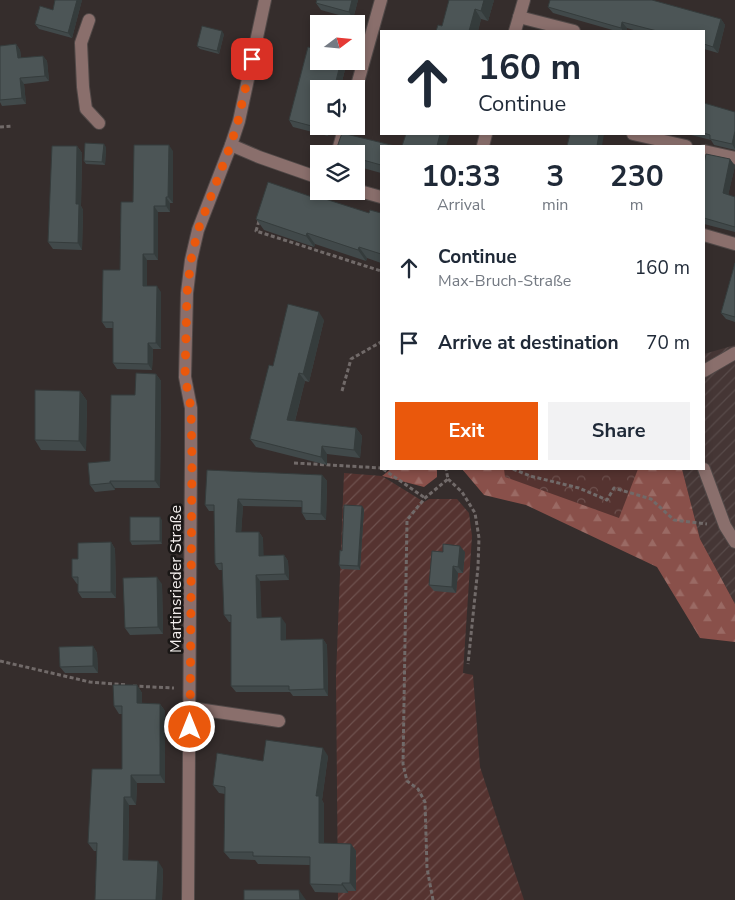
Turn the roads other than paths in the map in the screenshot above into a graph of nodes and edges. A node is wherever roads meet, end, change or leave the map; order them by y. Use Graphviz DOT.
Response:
graph roads {
  1 [pos="265,0"];
  2 [pos="381,0"];
  3 [pos="524,0"];
  4 [pos="519,17"];
  5 [pos="89,20"];
  6 [pos="515,30"];
  7 [pos="570,30"];
  8 [pos="359,80"];
  9 [pos="99,123"];
  10 [pos="637,135"];
  11 [pos="231,144"];
  12 [pos="682,145"];
  13 [pos="705,150"];
  14 [pos="735,158"];
  15 [pos="310,175"];
  16 [pos="365,193"];
  17 [pos="380,197"];
  18 [pos="705,235"];
  19 [pos="735,244"];
  20 [pos="735,353"];
  21 [pos="705,370"];
  22 [pos="705,470"];
  23 [pos="735,542"];
  24 [pos="190,708"];
  25 [pos="279,721"];
  26 [pos="188,900"];
  1 -- 11 [label="street, Martinsrieder Straße"];
  2 -- 8 [label="street"];
  3 -- 4 [label="street"];
  4 -- 6 [label="street"];
  4 -- 7 [label="street"];
  5 -- 9 [label="street"];
  10 -- 12 [label="street"];
  11 -- 15 [label="street"];
  11 -- 24 [label="street, Martinsrieder Straße"];
  13 -- 14 [label="street"];
  16 -- 17 [label="street"];
  18 -- 19 [label="street"];
  20 -- 21 [label="street"];
  22 -- 23 [label="street"];
  24 -- 25 [label="street"];
  24 -- 26 [label="street, Martinsrieder Straße"];
}
